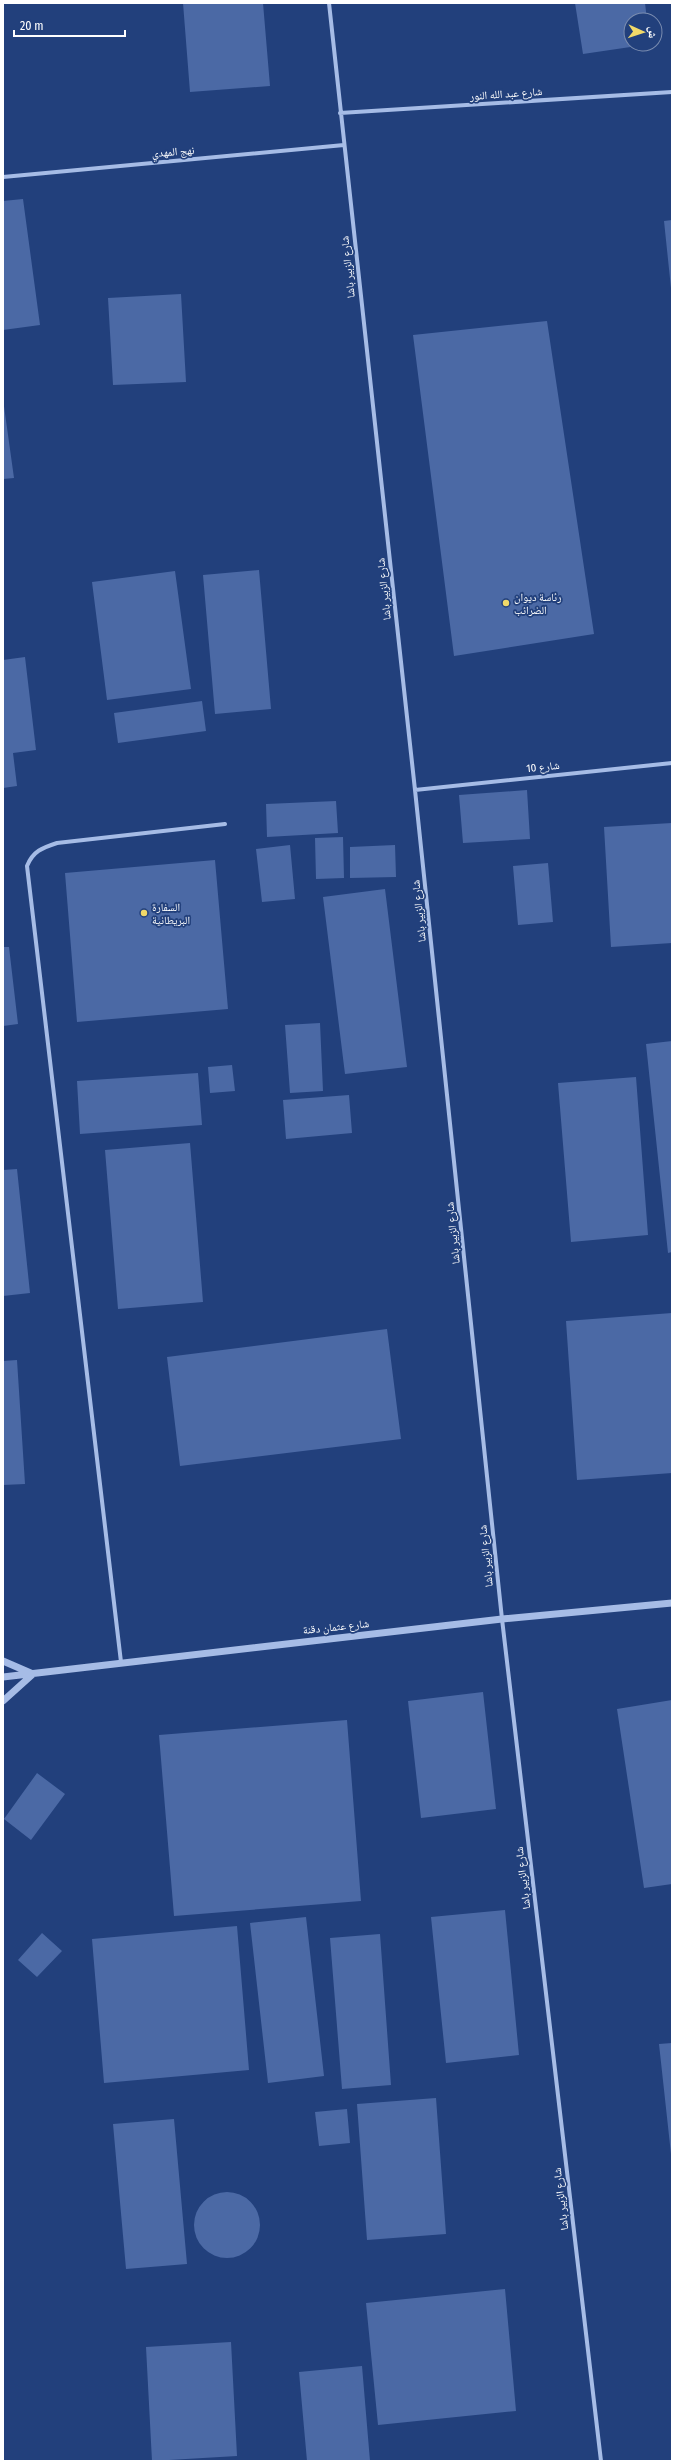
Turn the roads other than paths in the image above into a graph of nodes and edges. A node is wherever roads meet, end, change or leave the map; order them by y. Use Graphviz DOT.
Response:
graph roads {
  1 [pos="329,3"];
  2 [pos="672,92"];
  3 [pos="340,113"];
  4 [pos="344,145"];
  5 [pos="3,177"];
  6 [pos="672,762"];
  7 [pos="415,790"];
  8 [pos="225,824"];
  9 [pos="672,1603"];
  10 [pos="502,1620"];
  11 [pos="3,1661"];
  12 [pos="121,1662"];
  13 [pos="33,1674"];
  14 [pos="3,1677"];
  15 [pos="3,1701"];
  16 [pos="601,2461"];
  1 -- 3 [label="street, شارع الزبير باشا"];
  2 -- 3 [label="street, شارع عبد الله النور"];
  3 -- 4 [label="street, شارع الزبير باشا"];
  4 -- 5 [label="street, نهج المهدي"];
  4 -- 7 [label="street, شارع الزبير باشا"];
  6 -- 7 [label="street, شارع 10"];
  7 -- 10 [label="street, شارع الزبير باشا"];
  8 -- 12 [label="street"];
  9 -- 10 [label="street, شارع عثمان دقنة"];
  10 -- 12 [label="street, شارع عثمان دقنة"];
  10 -- 16 [label="street, شارع الزبير باشا"];
  11 -- 13 [label="street"];
  12 -- 13 [label="street, شارع عثمان دقنة"];
  13 -- 14 [label="street, شارع عثمان دقنة"];
  13 -- 15 [label="street"];
}
